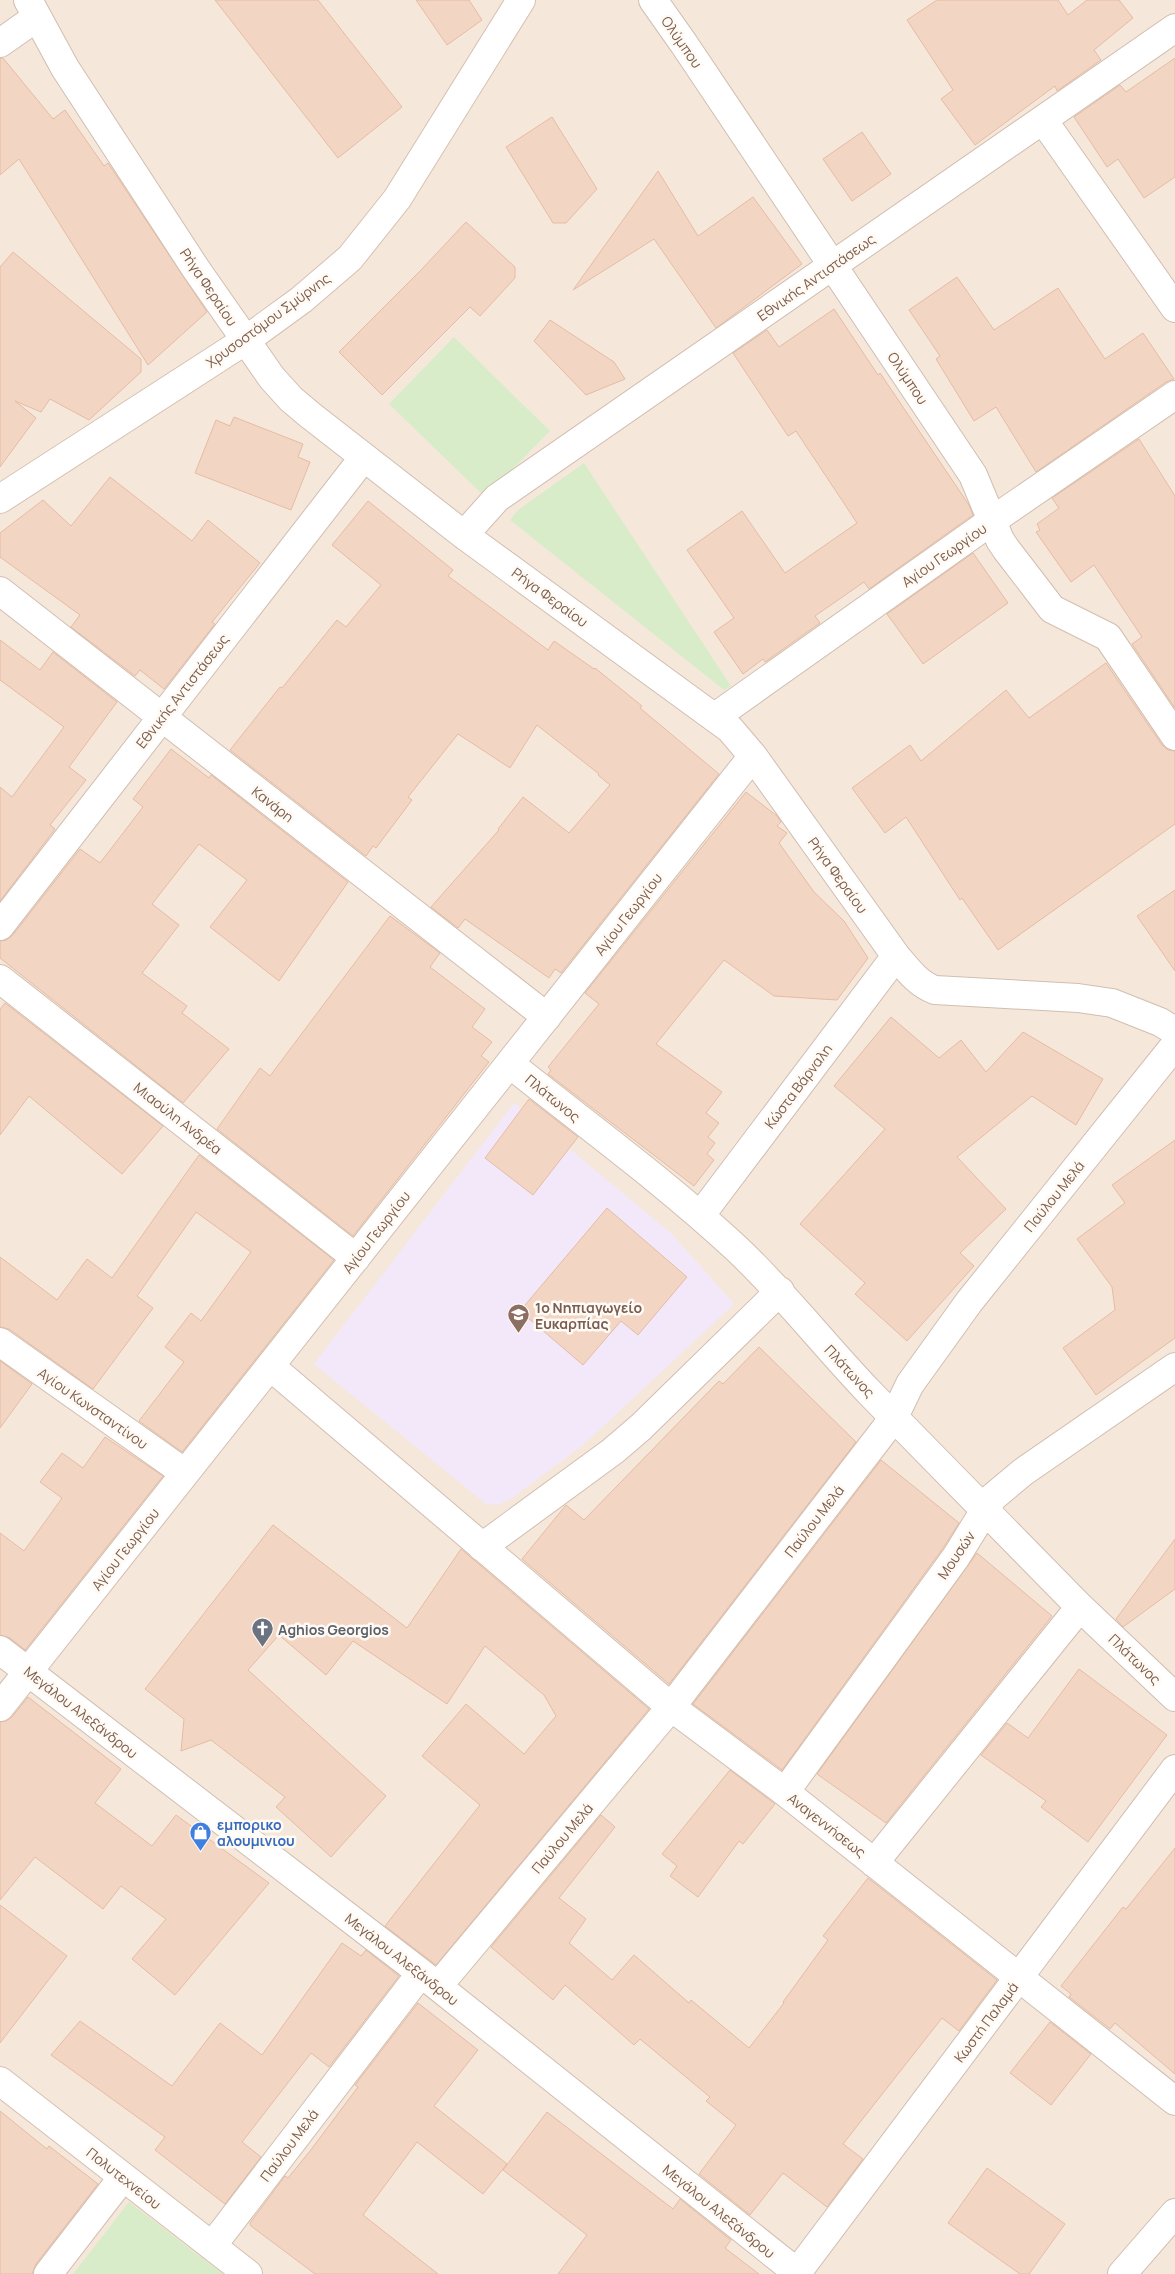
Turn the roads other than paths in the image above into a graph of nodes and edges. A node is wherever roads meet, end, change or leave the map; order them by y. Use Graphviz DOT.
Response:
graph roads {
  1 [pos="521,0"];
  2 [pos="653,0"];
  3 [pos="32,9"];
  4 [pos="1175,28"];
  5 [pos="0,44"];
  6 [pos="1043,120"];
  7 [pos="832,265"];
  8 [pos="1175,308"];
  9 [pos="246,340"];
  10 [pos="1175,396"];
  11 [pos="364,457"];
  12 [pos="0,499"];
  13 [pos="993,520"];
  14 [pos="464,535"];
  15 [pos="0,592"];
  16 [pos="715,717"];
  17 [pos="162,718"];
  18 [pos="1175,736"];
  19 [pos="753,756"];
  20 [pos="0,926"];
  21 [pos="896,956"];
  22 [pos="0,979"];
  23 [pos="547,1017"];
  24 [pos="1175,1031"];
  25 [pos="1175,1045"];
  26 [pos="510,1064"];
  27 [pos="700,1216"];
  28 [pos="356,1258"];
  29 [pos="780,1291"];
  30 [pos="0,1342"];
  31 [pos="270,1366"];
  32 [pos="1175,1367"];
  33 [pos="894,1417"];
  34 [pos="185,1473"];
  35 [pos="984,1509"];
  36 [pos="482,1547"];
  37 [pos="1080,1607"];
  38 [pos="0,1650"];
  39 [pos="28,1672"];
  40 [pos="1175,1697"];
  41 [pos="0,1707"];
  42 [pos="671,1707"];
  43 [pos="1175,1769"];
  44 [pos="785,1792"];
  45 [pos="874,1862"];
  46 [pos="1020,1977"];
  47 [pos="429,1980"];
  48 [pos="0,2081"];
  49 [pos="1175,2101"];
  50 [pos="123,2177"];
  51 [pos="1175,2213"];
  52 [pos="212,2246"];
  53 [pos="48,2274"];
  54 [pos="248,2274"];
  55 [pos="797,2274"];
  56 [pos="1122,2274"];
  1 -- 9 [label="street, Χρυσοστόμου Σμύρνης"];
  2 -- 7 [label="street, Ολύμπου"];
  3 -- 5 [label="street"];
  3 -- 9 [label="street, Ρήγα Φεραίου"];
  4 -- 6 [label="street, Εθνικής Αντιστάσεως"];
  6 -- 7 [label="street, Εθνικής Αντιστάσεως"];
  6 -- 8 [label="street"];
  7 -- 13 [label="street, Ολύμπου"];
  7 -- 14 [label="street, Εθνικής Αντιστάσεως"];
  9 -- 11 [label="street, Ρήγα Φεραίου"];
  9 -- 12 [label="street, Χρυσοστόμου Σμύρνης"];
  10 -- 13 [label="street, Αγίου Γεωργίου"];
  11 -- 14 [label="street, Ρήγα Φεραίου"];
  11 -- 17 [label="street, Εθνικής Αντιστάσεως"];
  13 -- 16 [label="street, Αγίου Γεωργίου"];
  13 -- 18 [label="street, Ολύμπου"];
  14 -- 16 [label="street, Ρήγα Φεραίου"];
  15 -- 17 [label="street, Κανάρη"];
  16 -- 19 [label="street, Ρήγα Φεραίου"];
  17 -- 20 [label="street, Εθνικής Αντιστάσεως"];
  17 -- 23 [label="street, Κανάρη"];
  19 -- 21 [label="street, Ρήγα Φεραίου"];
  19 -- 23 [label="street, Αγίου Γεωργίου"];
  21 -- 24 [label="street, Ρήγα Φεραίου"];
  21 -- 27 [label="street, Κώστα Βάρναλη"];
  22 -- 28 [label="street, Μιαούλη Ανδρέα"];
  23 -- 26 [label="street, Αγίου Γεωργίου"];
  25 -- 33 [label="street, Παύλου Μελά"];
  26 -- 27 [label="street, Πλάτωνος"];
  26 -- 28 [label="street, Αγίου Γεωργίου"];
  27 -- 29 [label="street, Πλάτωνος"];
  28 -- 31 [label="street, Αγίου Γεωργίου"];
  29 -- 33 [label="street, Πλάτωνος"];
  29 -- 36 [label="street"];
  30 -- 34 [label="street, Αγίου Κωνσταντίνου"];
  31 -- 34 [label="street, Αγίου Γεωργίου"];
  31 -- 36 [label="street, Αναγεννήσεως"];
  32 -- 35 [label="street, Μουσών"];
  33 -- 35 [label="street, Πλάτωνος"];
  33 -- 42 [label="street, Παύλου Μελά"];
  34 -- 39 [label="street, Αγίου Γεωργίου"];
  35 -- 37 [label="street, Πλάτωνος"];
  35 -- 44 [label="street, Μουσών"];
  36 -- 42 [label="street, Αναγεννήσεως"];
  37 -- 40 [label="street, Πλάτωνος"];
  37 -- 45 [label="street"];
  38 -- 39 [label="street, Μεγάλου Αλεξάνδρου"];
  39 -- 41 [label="street, Αγίου Γεωργίου"];
  39 -- 47 [label="street, Μεγάλου Αλεξάνδρου"];
  42 -- 44 [label="street, Αναγεννήσεως"];
  42 -- 47 [label="street, Παύλου Μελά"];
  43 -- 46 [label="street, Κωστή Παλαμά"];
  44 -- 45 [label="street, Αναγεννήσεως"];
  45 -- 46 [label="street, Αναγεννήσεως"];
  46 -- 49 [label="street, Αναγεννήσεως"];
  46 -- 55 [label="street, Κωστή Παλαμά"];
  47 -- 52 [label="street, Παύλου Μελά"];
  47 -- 55 [label="street, Μεγάλου Αλεξάνδρου"];
  48 -- 50 [label="street, Πολυτεχνείου"];
  50 -- 52 [label="street, Πολυτεχνείου"];
  50 -- 53 [label="street"];
  51 -- 56 [label="street"];
  52 -- 54 [label="street, Πολυτεχνείου"];
}
